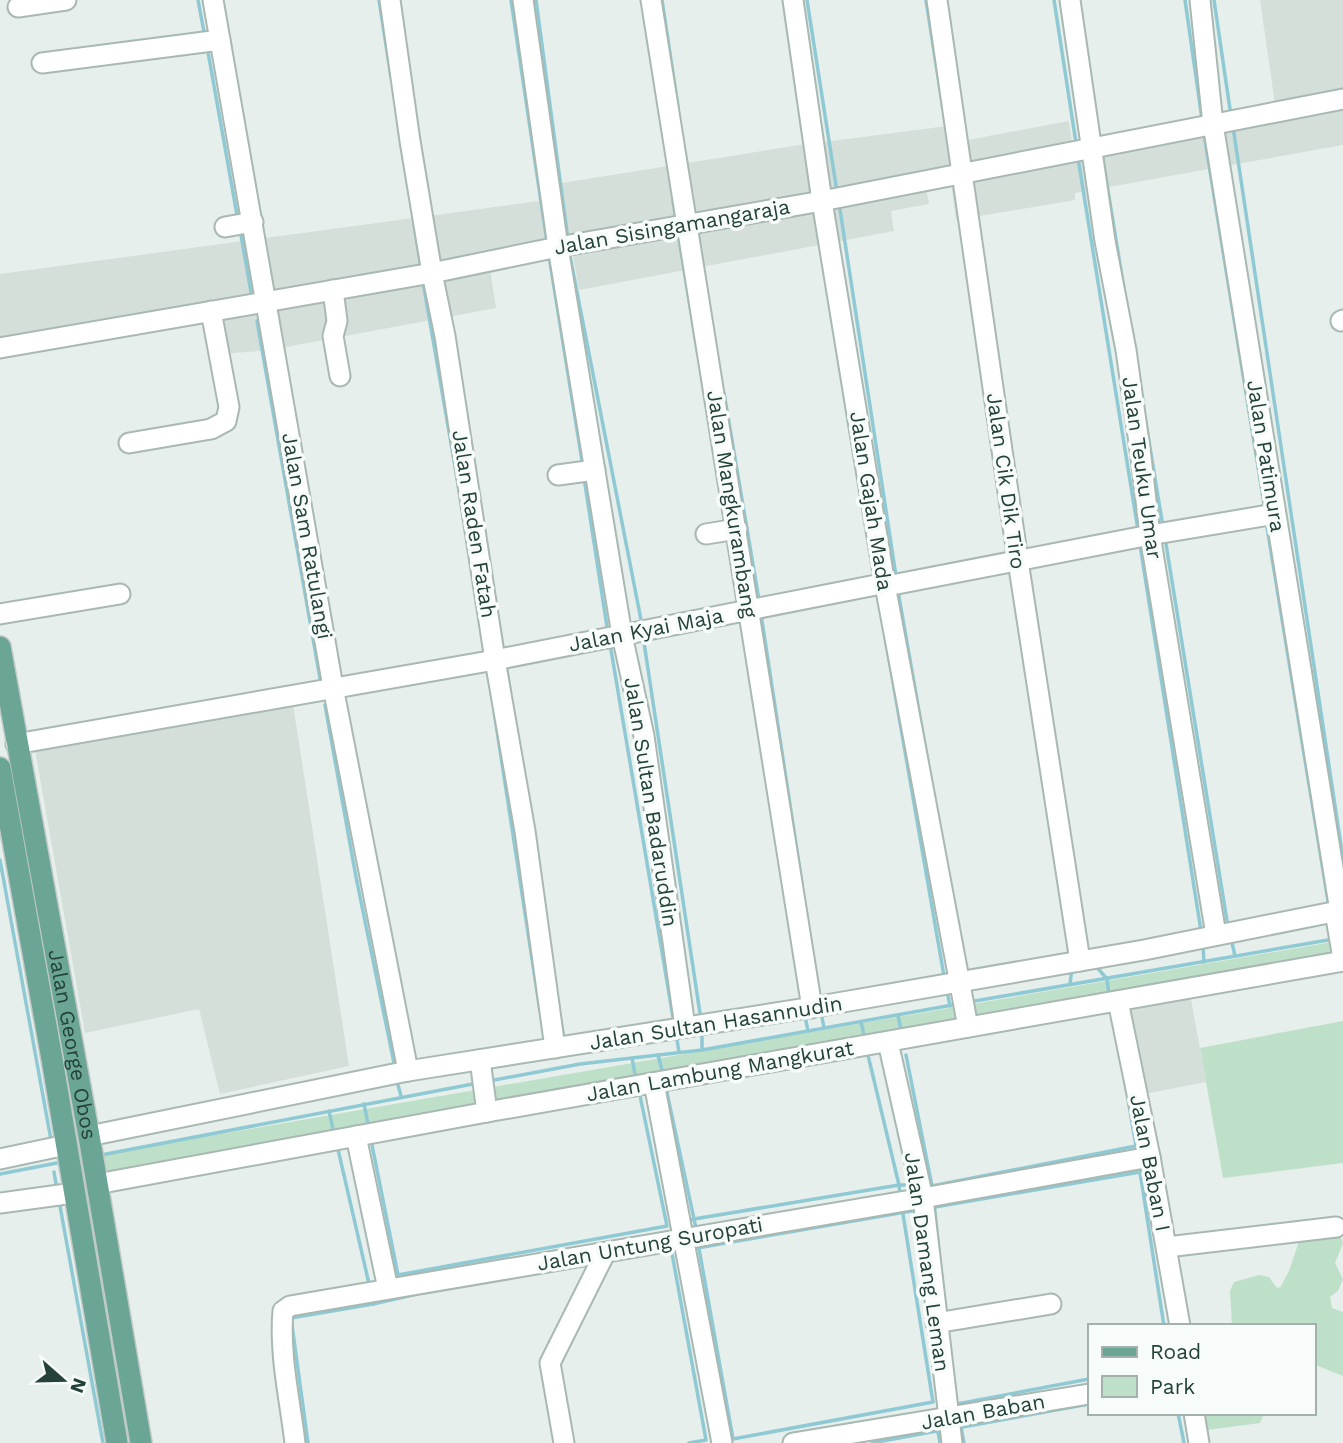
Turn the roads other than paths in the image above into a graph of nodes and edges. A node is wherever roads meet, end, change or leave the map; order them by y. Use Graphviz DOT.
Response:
graph roads {
  1 [pos="66,0"];
  2 [pos="213,0"];
  3 [pos="390,0"];
  4 [pos="523,0"];
  5 [pos="651,0"];
  6 [pos="793,0"];
  7 [pos="937,0"];
  8 [pos="1070,0"];
  9 [pos="1200,0"];
  10 [pos="18,7"];
  11 [pos="220,40"];
  12 [pos="43,62"];
  13 [pos="1343,99"];
  14 [pos="1213,124"];
  15 [pos="1092,147"];
  16 [pos="961,174"];
  17 [pos="822,201"];
  18 [pos="253,222"];
  19 [pos="686,225"];
  20 [pos="225,227"];
  21 [pos="558,247"];
  22 [pos="432,273"];
  23 [pos="333,290"];
  24 [pos="266,302"];
  25 [pos="211,311"];
  26 [pos="0,348"];
  27 [pos="340,376"];
  28 [pos="129,443"];
  29 [pos="596,470"];
  30 [pos="558,475"];
  31 [pos="1275,514"];
  32 [pos="737,529"];
  33 [pos="706,534"];
  34 [pos="1150,535"];
  35 [pos="1018,561"];
  36 [pos="885,585"];
  37 [pos="120,594"];
  38 [pos="750,610"];
  39 [pos="0,614"];
  40 [pos="622,635"];
  41 [pos="0,648"];
  42 [pos="495,660"];
  43 [pos="333,687"];
  44 [pos="16,744"];
  45 [pos="0,768"];
  46 [pos="1339,911"];
  47 [pos="1216,935"];
  48 [pos="1341,949"];
  49 [pos="1080,961"];
  50 [pos="61,983"];
  51 [pos="39,987"];
  52 [pos="1118,1000"];
  53 [pos="963,1005"];
  54 [pos="812,1007"];
  55 [pos="685,1027"];
  56 [pos="888,1042"];
  57 [pos="555,1048"];
  58 [pos="481,1069"];
  59 [pos="408,1071"];
  60 [pos="654,1083"];
  61 [pos="486,1105"];
  62 [pos="89,1136"];
  63 [pos="356,1136"];
  64 [pos="57,1147"];
  65 [pos="1150,1157"];
  66 [pos="0,1159"];
  67 [pos="97,1184"];
  68 [pos="74,1193"];
  69 [pos="923,1198"];
  70 [pos="0,1202"];
  71 [pos="1336,1227"];
  72 [pos="685,1239"];
  73 [pos="1167,1247"];
  74 [pos="605,1253"];
  75 [pos="388,1289"];
  76 [pos="1051,1304"];
  77 [pos="936,1323"];
  78 [pos="1180,1324"];
  79 [pos="121,1329"];
  80 [pos="99,1335"];
  81 [pos="1088,1394"];
  82 [pos="1194,1415"];
  83 [pos="955,1417"];
  84 [pos="117,1443"];
  85 [pos="141,1443"];
  86 [pos="295,1443"];
  87 [pos="564,1443"];
  88 [pos="722,1443"];
  89 [pos="793,1443"];
  90 [pos="952,1443"];
  91 [pos="1199,1443"];
  1 -- 10 [label="street"];
  2 -- 11 [label="street, Jalan Sam Ratulangi"];
  3 -- 22 [label="street, Jalan Raden Fatah"];
  4 -- 21 [label="street, Jalan Sultan Badaruddin"];
  5 -- 19 [label="street, Jalan Mangkurambang"];
  6 -- 17 [label="street, Jalan Gajah Mada"];
  7 -- 16 [label="street, Jalan Cik Dik Tiro"];
  8 -- 15 [label="street, Jalan Teuku Umar"];
  9 -- 14 [label="street, Jalan Patimura"];
  11 -- 12 [label="street"];
  11 -- 18 [label="street, Jalan Sam Ratulangi"];
  13 -- 14 [label="street, Jalan Sisingamangaraja"];
  14 -- 15 [label="street, Jalan Sisingamangaraja"];
  14 -- 31 [label="street, Jalan Patimura"];
  15 -- 16 [label="street, Jalan Sisingamangaraja"];
  15 -- 34 [label="street, Jalan Teuku Umar"];
  16 -- 17 [label="street, Jalan Sisingamangaraja"];
  16 -- 35 [label="street, Jalan Cik Dik Tiro"];
  17 -- 19 [label="street, Jalan Sisingamangaraja"];
  17 -- 36 [label="street, Jalan Gajah Mada"];
  18 -- 20 [label="street"];
  18 -- 24 [label="street, Jalan Sam Ratulangi"];
  19 -- 21 [label="street, Jalan Sisingamangaraja"];
  19 -- 32 [label="street, Jalan Mangkurambang"];
  21 -- 22 [label="street, Jalan Sisingamangaraja"];
  21 -- 29 [label="street, Jalan Sultan Badaruddin"];
  22 -- 23 [label="street, Jalan Sisingamangaraja"];
  22 -- 42 [label="street, Jalan Raden Fatah"];
  23 -- 24 [label="street, Jalan Sisingamangaraja"];
  23 -- 27 [label="street"];
  24 -- 25 [label="street, Jalan Sisingamangaraja"];
  24 -- 43 [label="street, Jalan Sam Ratulangi"];
  25 -- 26 [label="street, Jalan Sisingamangaraja"];
  25 -- 28 [label="street"];
  29 -- 30 [label="street"];
  29 -- 40 [label="street, Jalan Sultan Badaruddin"];
  31 -- 34 [label="street, Jalan Kyai Maja"];
  31 -- 46 [label="street, Jalan Patimura"];
  32 -- 33 [label="street"];
  32 -- 38 [label="street, Jalan Mangkurambang"];
  34 -- 35 [label="street, Jalan Kyai Maja"];
  34 -- 47 [label="street, Jalan Teuku Umar"];
  35 -- 36 [label="street, Jalan Kyai Maja"];
  35 -- 49 [label="street, Jalan Cik Dik Tiro"];
  36 -- 38 [label="street, Jalan Kyai Maja"];
  36 -- 53 [label="street, Jalan Gajah Mada"];
  37 -- 39 [label="street"];
  38 -- 40 [label="street, Jalan Kyai Maja"];
  38 -- 54 [label="street, Jalan Mangkurambang"];
  40 -- 42 [label="street, Jalan Kyai Maja"];
  40 -- 55 [label="street, Jalan Sultan Badaruddin"];
  41 -- 44 [label="main road, Jalan George Obos"];
  42 -- 43 [label="street, Jalan Kyai Maja"];
  42 -- 57 [label="street, Jalan Raden Fatah"];
  43 -- 44 [label="street, Jalan Kyai Maja"];
  43 -- 59 [label="street, Jalan Sam Ratulangi"];
  44 -- 50 [label="main road, Jalan George Obos"];
  45 -- 51 [label="main road, Jalan George Obos"];
  46 -- 47 [label="street, Jalan Sultan Hasannudin"];
  46 -- 48 [label="street, Jalan Patimura"];
  47 -- 49 [label="street, Jalan Sultan Hasannudin"];
  48 -- 52 [label="street, Jalan Lambung Mangkurat"];
  49 -- 53 [label="street, Jalan Sultan Hasannudin"];
  50 -- 51 [label="main road"];
  50 -- 62 [label="main road, Jalan George Obos"];
  51 -- 64 [label="main road, Jalan George Obos"];
  52 -- 53 [label="street, Jalan Lambung Mangkurat"];
  52 -- 65 [label="street, Jalan Baban I"];
  53 -- 54 [label="street, Jalan Sultan Hasannudin"];
  53 -- 56 [label="street, Jalan Lambung Mangkurat"];
  54 -- 55 [label="street, Jalan Sultan Hasannudin"];
  55 -- 57 [label="street, Jalan Sultan Hasannudin"];
  56 -- 60 [label="street, Jalan Lambung Mangkurat"];
  56 -- 69 [label="street, Jalan Damang Leman"];
  57 -- 58 [label="street, Jalan Sultan Hasannudin"];
  58 -- 59 [label="street, Jalan Sultan Hasannudin"];
  58 -- 61 [label="street"];
  59 -- 62 [label="street, Jalan Sultan Hasannudin"];
  60 -- 61 [label="street, Jalan Lambung Mangkurat"];
  60 -- 72 [label="street"];
  61 -- 63 [label="street, Jalan Lambung Mangkurat"];
  62 -- 67 [label="main road, Jalan George Obos"];
  63 -- 67 [label="street, Jalan Lambung Mangkurat"];
  63 -- 75 [label="street"];
  64 -- 66 [label="street"];
  64 -- 68 [label="main road, Jalan George Obos"];
  65 -- 69 [label="street, Jalan Untung Suropati"];
  65 -- 73 [label="street, Jalan Baban I"];
  67 -- 79 [label="main road, Jalan George Obos"];
  68 -- 70 [label="street"];
  68 -- 80 [label="main road"];
  69 -- 72 [label="street, Jalan Untung Suropati"];
  69 -- 77 [label="street, Jalan Damang Leman"];
  71 -- 73 [label="street"];
  72 -- 74 [label="street, Jalan Untung Suropati"];
  72 -- 88 [label="street"];
  73 -- 78 [label="street, Jalan Baban I"];
  74 -- 75 [label="street, Jalan Untung Suropati"];
  74 -- 87 [label="street"];
  75 -- 86 [label="street, Jalan Untung Suropati"];
  76 -- 77 [label="street"];
  77 -- 83 [label="street, Jalan Damang Leman"];
  79 -- 80 [label="main road"];
  79 -- 85 [label="main road, Jalan George Obos"];
  80 -- 84 [label="main road"];
  81 -- 83 [label="street, Jalan Baban"];
  82 -- 91 [label="street"];
  83 -- 89 [label="street, Jalan Baban"];
  83 -- 90 [label="street, Jalan Damang Leman"];
}
